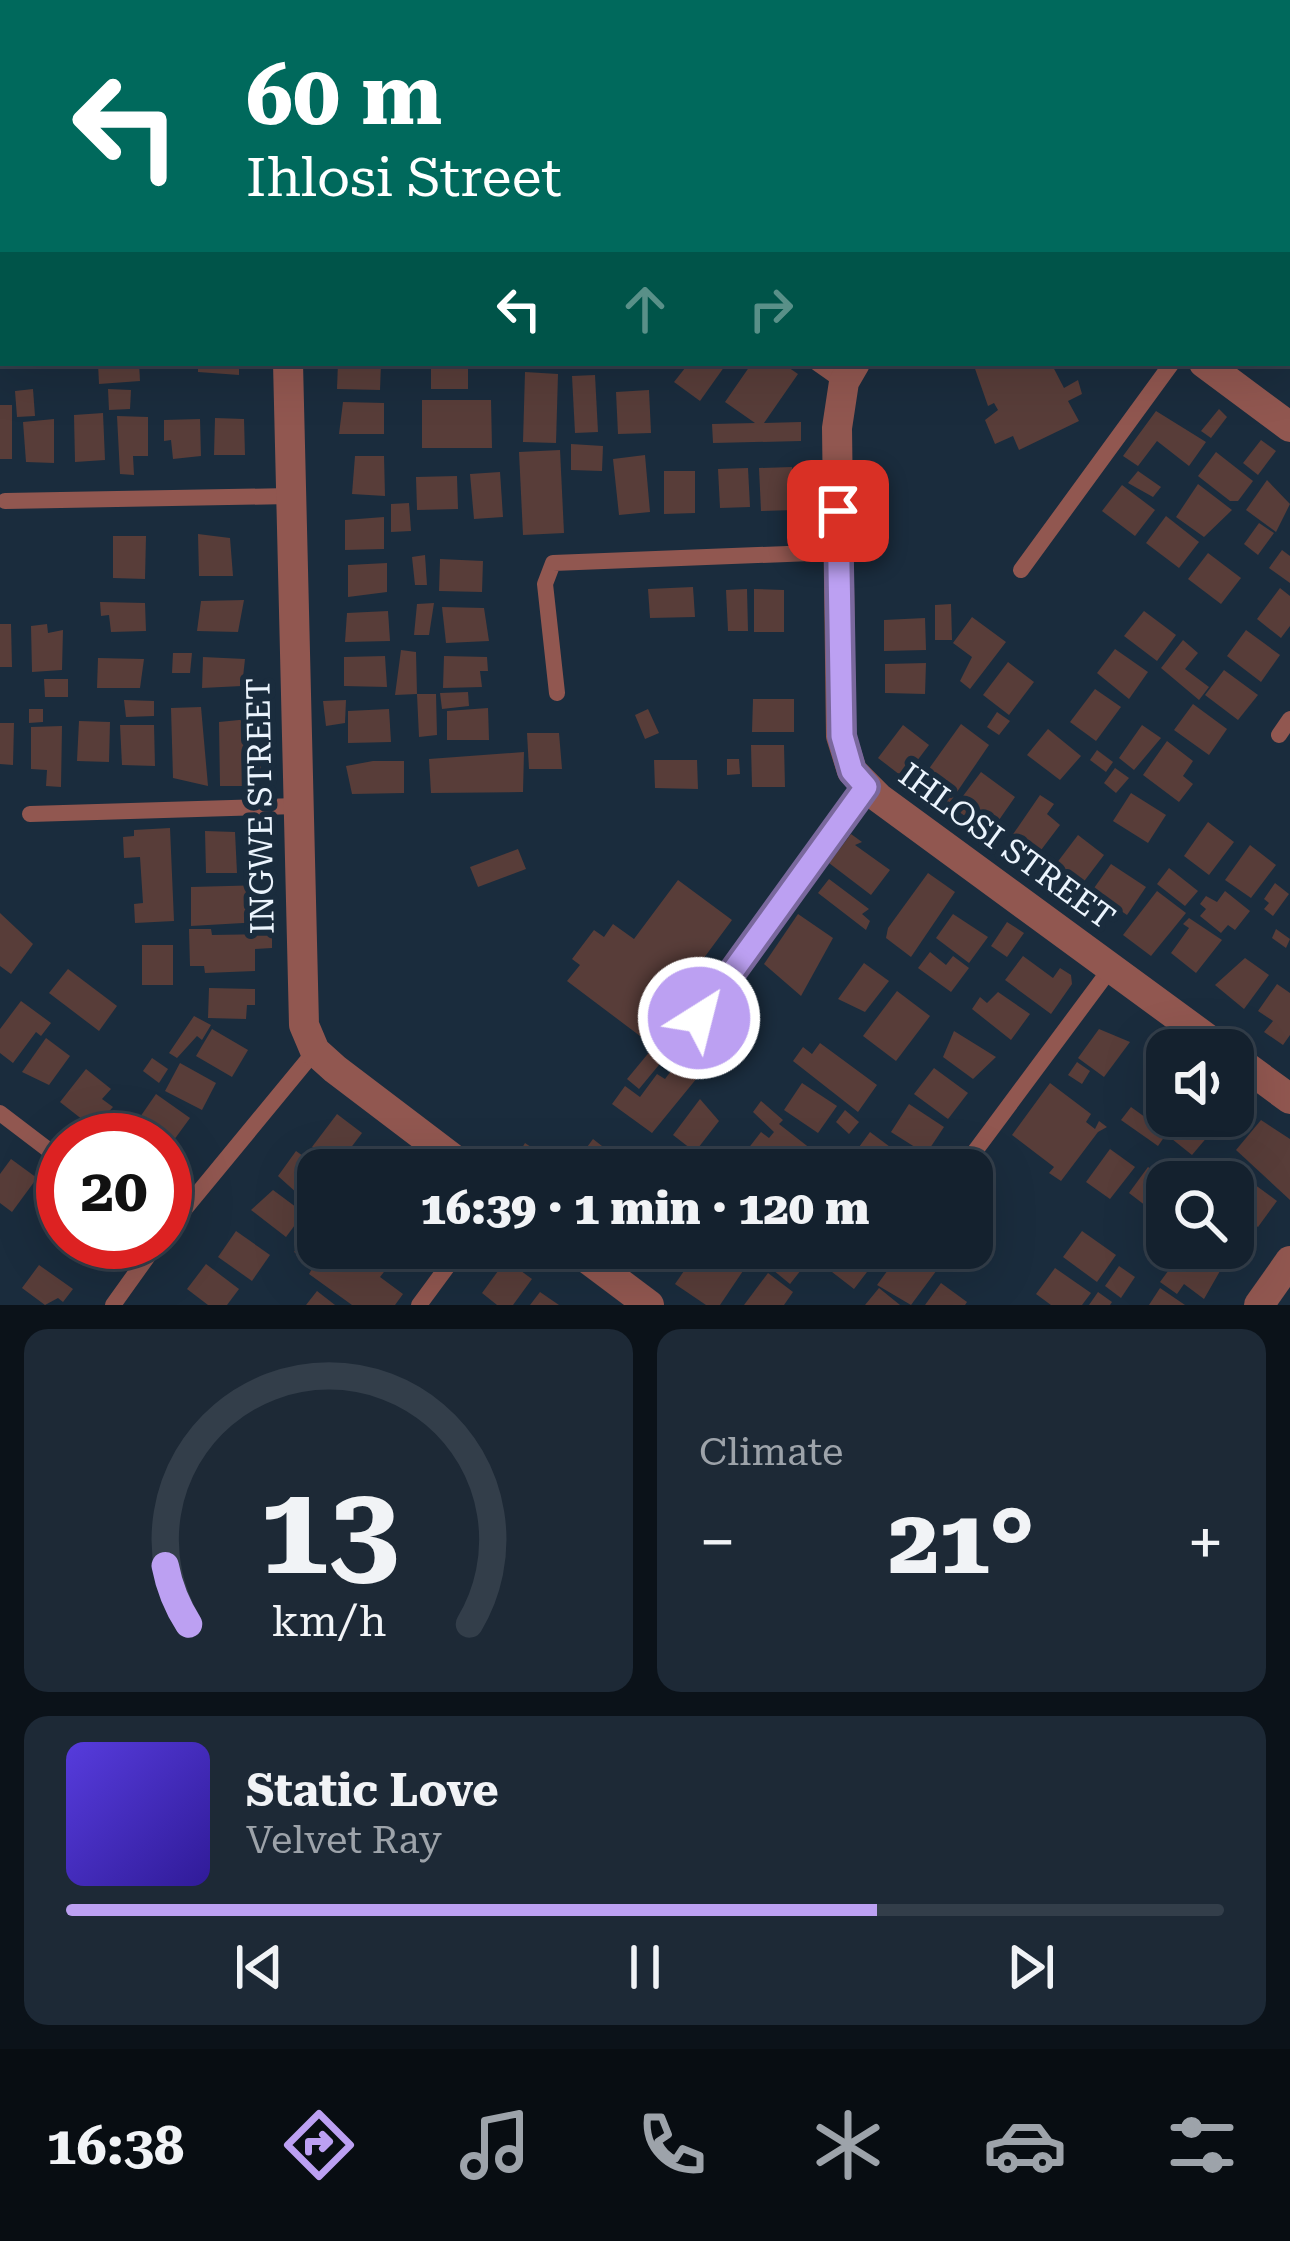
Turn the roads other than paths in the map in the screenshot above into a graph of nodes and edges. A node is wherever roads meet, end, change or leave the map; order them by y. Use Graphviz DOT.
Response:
graph roads {
  1 [pos="288,366"];
  2 [pos="1170,366"];
  3 [pos="1208,366"];
  4 [pos="850,373"];
  5 [pos="1290,427"];
  6 [pos="290,496"];
  7 [pos="5,501"];
  8 [pos="838,552"];
  9 [pos="1021,570"];
  10 [pos="557,693"];
  11 [pos="1290,719"];
  12 [pos="1279,735"];
  13 [pos="866,787"];
  14 [pos="297,806"];
  15 [pos="30,814"];
  16 [pos="1112,968"];
  17 [pos="699,1018"];
  18 [pos="1195,1029"];
  19 [pos="315,1051"];
  20 [pos="1254,1072"];
  21 [pos="1290,1099"];
  22 [pos="0,1113"];
  23 [pos="36,1140"];
  24 [pos="442,1149"];
  25 [pos="977,1149"];
  26 [pos="192,1200"];
  27 [pos="1290,1261"];
  28 [pos="139,1269"];
  29 [pos="445,1269"];
  30 [pos="601,1269"];
  31 [pos="113,1305"];
  32 [pos="418,1305"];
  33 [pos="649,1305"];
  34 [pos="1259,1305"];
  1 -- 6 [label="street, INGWE STREET"];
  2 -- 9 [label="lane"];
  3 -- 5 [label="street"];
  4 -- 8 [label="street, IHLOSI STREET"];
  6 -- 7 [label="lane"];
  6 -- 14 [label="street, INGWE STREET"];
  8 -- 10 [label="lane"];
  8 -- 13 [label="street, IHLOSI STREET"];
  11 -- 12 [label="lane"];
  13 -- 16 [label="street, IHLOSI STREET"];
  13 -- 17 [label="lane"];
  14 -- 15 [label="lane"];
  14 -- 19 [label="street, INGWE STREET"];
  16 -- 18 [label="street, IHLOSI STREET"];
  16 -- 25 [label="lane"];
  19 -- 24 [label="street"];
  19 -- 26 [label="lane"];
  20 -- 21 [label="street"];
  22 -- 23 [label="lane"];
  27 -- 34 [label="street"];
  28 -- 31 [label="lane"];
  29 -- 32 [label="lane"];
  30 -- 33 [label="street"];
}
